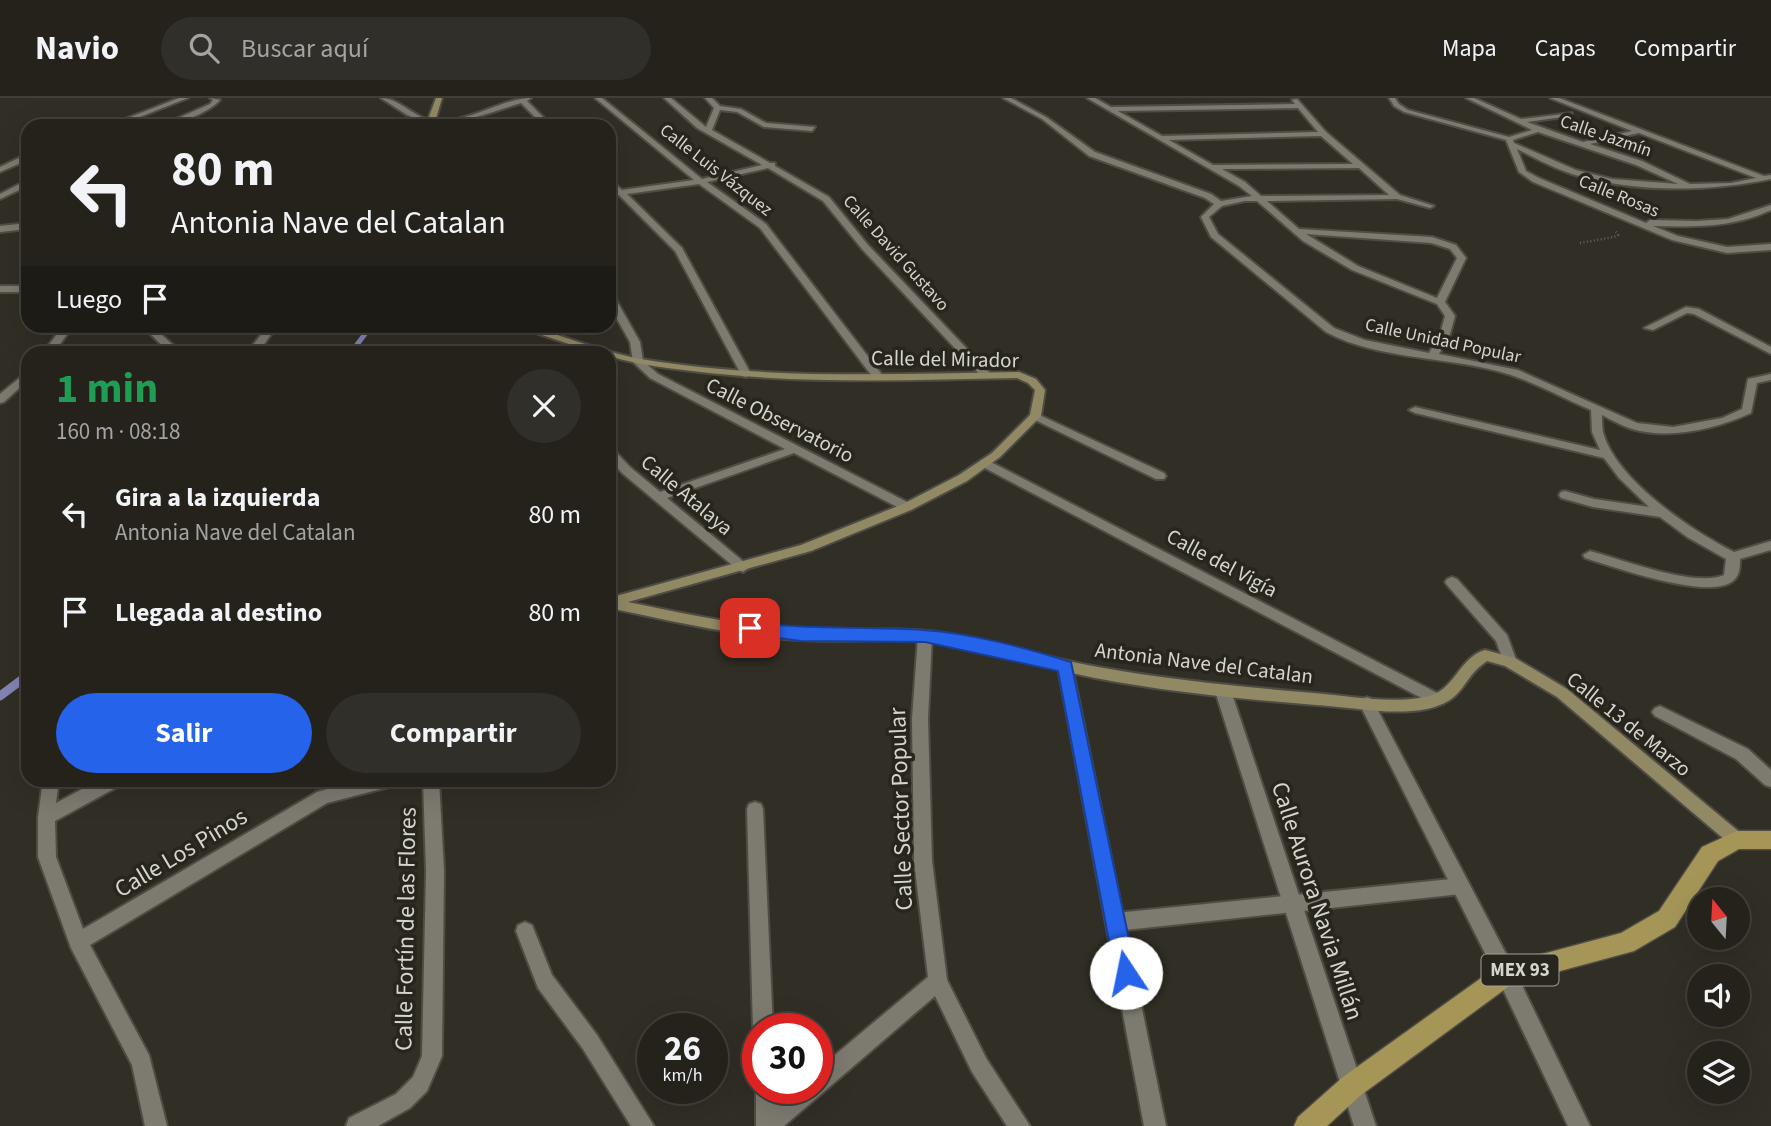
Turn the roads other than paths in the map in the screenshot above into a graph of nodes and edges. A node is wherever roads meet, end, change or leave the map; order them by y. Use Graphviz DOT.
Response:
graph roads {
  1 [pos="185,98"];
  2 [pos="213,98"];
  3 [pos="384,98"];
  4 [pos="439,98"];
  5 [pos="598,98"];
  6 [pos="667,98"];
  7 [pos="708,98"];
  8 [pos="1006,98"];
  9 [pos="1090,98"];
  10 [pos="1392,98"];
  11 [pos="1469,98"];
  12 [pos="1553,98"];
  13 [pos="523,99"];
  14 [pos="1296,102"];
  15 [pos="718,108"];
  16 [pos="1109,109"];
  17 [pos="1570,114"];
  18 [pos="130,119"];
  19 [pos="182,119"];
  20 [pos="420,119"];
  21 [pos="433,119"];
  22 [pos="474,119"];
  23 [pos="542,119"];
  24 [pos="1522,122"];
  25 [pos="811,129"];
  26 [pos="1538,130"];
  27 [pos="708,131"];
  28 [pos="1636,132"];
  29 [pos="1323,134"];
  30 [pos="1159,138"];
  31 [pos="1509,141"];
  32 [pos="1585,144"];
  33 [pos="21,160"];
  34 [pos="12,163"];
  35 [pos="21,163"];
  36 [pos="772,165"];
  37 [pos="1358,166"];
  38 [pos="1211,167"];
  39 [pos="0,170"];
  40 [pos="1766,177"];
  41 [pos="703,181"];
  42 [pos="21,187"];
  43 [pos="616,187"];
  44 [pos="1693,187"];
  45 [pos="622,192"];
  46 [pos="616,193"];
  47 [pos="0,197"];
  48 [pos="1397,198"];
  49 [pos="1259,199"];
  50 [pos="1219,204"];
  51 [pos="1430,206"];
  52 [pos="1771,207"];
  53 [pos="1645,223"];
  54 [pos="21,227"];
  55 [pos="0,229"];
  56 [pos="1297,231"];
  57 [pos="1771,247"];
  58 [pos="0,289"];
  59 [pos="21,289"];
  60 [pos="1440,302"];
  61 [pos="616,308"];
  62 [pos="1649,328"];
  63 [pos="155,333"];
  64 [pos="543,333"];
  65 [pos="169,346"];
  66 [pos="586,346"];
  67 [pos="1771,351"];
  68 [pos="616,355"];
  69 [pos="1433,355"];
  70 [pos="638,362"];
  71 [pos="746,374"];
  72 [pos="986,374"];
  73 [pos="1771,377"];
  74 [pos="879,378"];
  75 [pos="21,380"];
  76 [pos="0,400"];
  77 [pos="1415,410"];
  78 [pos="1596,411"];
  79 [pos="1035,416"];
  80 [pos="795,449"];
  81 [pos="1607,455"];
  82 [pos="616,459"];
  83 [pos="985,463"];
  84 [pos="1160,476"];
  85 [pos="1565,495"];
  86 [pos="660,496"];
  87 [pos="906,507"];
  88 [pos="1661,513"];
  89 [pos="1771,545"];
  90 [pos="1590,555"];
  91 [pos="1733,557"];
  92 [pos="743,567"];
  93 [pos="1452,582"];
  94 [pos="616,600"];
  95 [pos="616,604"];
  96 [pos="925,636"];
  97 [pos="1510,662"];
  98 [pos="1065,667"];
  99 [pos="1223,691"];
  100 [pos="1438,700"];
  101 [pos="1367,703"];
  102 [pos="1660,712"];
  103 [pos="1771,780"];
  104 [pos="50,787"];
  105 [pos="102,787"];
  106 [pos="362,787"];
  107 [pos="431,787"];
  108 [pos="755,809"];
  109 [pos="46,817"];
  110 [pos="1737,840"];
  111 [pos="1771,840"];
  112 [pos="1461,886"];
  113 [pos="1293,905"];
  114 [pos="1116,922"];
  115 [pos="525,931"];
  116 [pos="78,942"];
  117 [pos="1506,974"];
  118 [pos="938,981"];
  119 [pos="763,1013"];
  120 [pos="833,1070"];
  121 [pos="1352,1086"];
  122 [pos="766,1104"];
  123 [pos="793,1104"];
  124 [pos="156,1126"];
  125 [pos="357,1126"];
  126 [pos="642,1126"];
  127 [pos="767,1126"];
  128 [pos="1019,1126"];
  129 [pos="1155,1126"];
  130 [pos="1307,1126"];
  131 [pos="1366,1126"];
  132 [pos="1579,1126"];
  1 -- 18 [label="street"];
  2 -- 19 [label="street"];
  3 -- 20 [label="street"];
  4 -- 21 [label="street"];
  5 -- 41 [label="street, Calle Luis Vázquez"];
  6 -- 27 [label="street, Calle David Gustavo"];
  7 -- 15 [label="street"];
  8 -- 50 [label="street"];
  9 -- 16 [label="street"];
  10 -- 31 [label="street"];
  11 -- 24 [label="street, Calle Jazmín"];
  12 -- 28 [label="street"];
  13 -- 22 [label="street"];
  13 -- 23 [label="street"];
  14 -- 16 [label="street"];
  14 -- 29 [label="street"];
  15 -- 25 [label="street"];
  15 -- 27 [label="street"];
  16 -- 30 [label="street"];
  17 -- 24 [label="street"];
  24 -- 26 [label="street, Calle Jazmín"];
  26 -- 31 [label="street"];
  26 -- 32 [label="street, Calle Jazmín"];
  27 -- 36 [label="street, Calle David Gustavo"];
  28 -- 32 [label="street"];
  28 -- 40 [label="street"];
  29 -- 30 [label="street"];
  29 -- 37 [label="street"];
  30 -- 38 [label="street"];
  31 -- 44 [label="street"];
  31 -- 53 [label="street, Calle Rosas"];
  32 -- 44 [label="street, Calle Jazmín"];
  33 -- 34 [label="street"];
  34 -- 35 [label="street"];
  34 -- 39 [label="street"];
  36 -- 41 [label="street"];
  36 -- 72 [label="street, Calle David Gustavo"];
  37 -- 38 [label="street"];
  37 -- 48 [label="street"];
  38 -- 49 [label="street"];
  40 -- 44 [label="street"];
  41 -- 45 [label="street"];
  41 -- 74 [label="street, Calle Luis Vázquez"];
  42 -- 47 [label="street"];
  43 -- 45 [label="street"];
  45 -- 46 [label="street"];
  45 -- 71 [label="street"];
  48 -- 49 [label="street"];
  48 -- 51 [label="street"];
  49 -- 50 [label="street"];
  49 -- 56 [label="street"];
  50 -- 69 [label="street, Calle Unidad Popular"];
  52 -- 53 [label="street"];
  53 -- 57 [label="street, Calle Rosas"];
  54 -- 55 [label="street"];
  56 -- 60 [label="street"];
  56 -- 60 [label="street"];
  58 -- 59 [label="street"];
  60 -- 69 [label="street"];
  61 -- 70 [label="street"];
  62 -- 67 [label="street"];
  63 -- 65 [label="street"];
  64 -- 66 [label="street, Calle del Mirador"];
  68 -- 70 [label="street, Calle del Mirador"];
  69 -- 78 [label="street, Calle Unidad Popular"];
  70 -- 71 [label="street, Calle del Mirador"];
  70 -- 80 [label="street, Calle Observatorio"];
  71 -- 74 [label="street, Calle del Mirador"];
  72 -- 74 [label="street, Calle del Mirador"];
  72 -- 79 [label="street, Calle del Mirador"];
  73 -- 78 [label="street, Calle Unidad Popular"];
  75 -- 76 [label="street"];
  77 -- 81 [label="street"];
  78 -- 81 [label="street"];
  79 -- 83 [label="street"];
  79 -- 84 [label="street"];
  80 -- 86 [label="street"];
  80 -- 87 [label="street, Calle Observatorio"];
  81 -- 88 [label="street"];
  82 -- 86 [label="street, Calle Atalaya"];
  83 -- 87 [label="street"];
  83 -- 100 [label="street, Calle del Vigía"];
  85 -- 88 [label="street"];
  86 -- 92 [label="street, Calle Atalaya"];
  87 -- 92 [label="street"];
  88 -- 91 [label="street"];
  89 -- 91 [label="street"];
  90 -- 91 [label="street"];
  92 -- 94 [label="street"];
  93 -- 97 [label="street"];
  95 -- 96 [label="street, Antonia Nave del Catalan"];
  96 -- 98 [label="street, Antonia Nave del Catalan"];
  96 -- 118 [label="street, Calle Sector Popular"];
  97 -- 100 [label="street, Calle 13 de Marzo"];
  97 -- 110 [label="street, Calle 13 de Marzo"];
  98 -- 99 [label="street, Antonia Nave del Catalan"];
  98 -- 114 [label="street"];
  99 -- 101 [label="street, Antonia Nave del Catalan"];
  99 -- 113 [label="street, Calle Aurora Navia Millán"];
  100 -- 101 [label="street, Antonia Nave del Catalan"];
  101 -- 112 [label="street"];
  102 -- 103 [label="street"];
  104 -- 109 [label="street"];
  105 -- 109 [label="street"];
  106 -- 116 [label="street, Calle Los Pinos"];
  107 -- 125 [label="street, Calle Fortín de las Flores"];
  108 -- 119 [label="street"];
  109 -- 116 [label="street"];
  110 -- 111 [label="main road"];
  110 -- 117 [label="main road, MEX 93"];
  112 -- 113 [label="street"];
  112 -- 117 [label="street"];
  113 -- 114 [label="street"];
  113 -- 121 [label="street, Calle Aurora Navia Millán"];
  114 -- 129 [label="street"];
  115 -- 126 [label="street"];
  116 -- 124 [label="street"];
  117 -- 121 [label="main road, MEX 93"];
  117 -- 132 [label="street"];
  118 -- 120 [label="street"];
  118 -- 128 [label="street, Calle Sector Popular"];
  121 -- 130 [label="main road, MEX 93"];
  121 -- 131 [label="street, Calle Aurora Navia Millán"];
  122 -- 127 [label="street"];
  123 -- 127 [label="street"];
}
